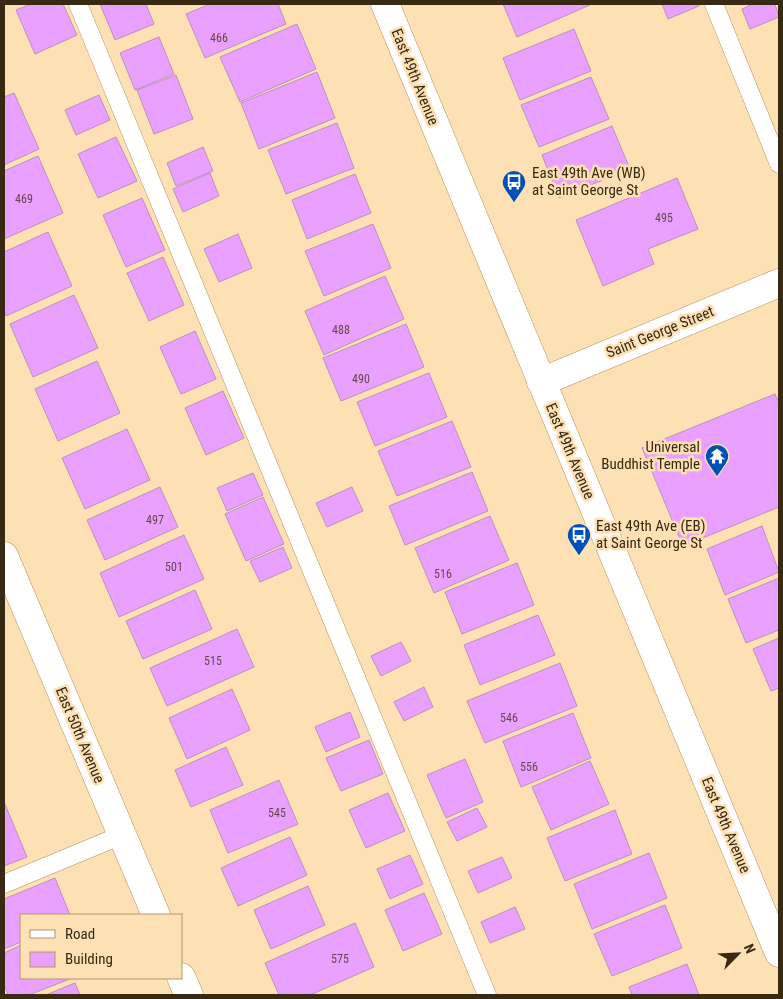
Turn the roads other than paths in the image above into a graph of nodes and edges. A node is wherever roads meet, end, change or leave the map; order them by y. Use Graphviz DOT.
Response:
graph roads {
  1 [pos="78,4"];
  2 [pos="385,4"];
  3 [pos="714,4"];
  4 [pos="779,164"];
  5 [pos="779,283"];
  6 [pos="541,382"];
  7 [pos="4,556"];
  8 [pos="14,608"];
  9 [pos="122,835"];
  10 [pos="4,884"];
  11 [pos="156,914"];
  12 [pos="779,953"];
  13 [pos="182,979"];
  14 [pos="189,995"];
  15 [pos="487,995"];
  1 -- 15 [label="lane"];
  2 -- 6 [label="street, East 49th Avenue"];
  3 -- 4 [label="lane"];
  5 -- 6 [label="street, Saint George Street"];
  6 -- 12 [label="street, East 49th Avenue"];
  7 -- 8 [label="street, East 50th Avenue"];
  8 -- 9 [label="street, East 50th Avenue"];
  9 -- 10 [label="lane"];
  9 -- 11 [label="street, East 50th Avenue"];
  13 -- 14 [label="street"];
}
